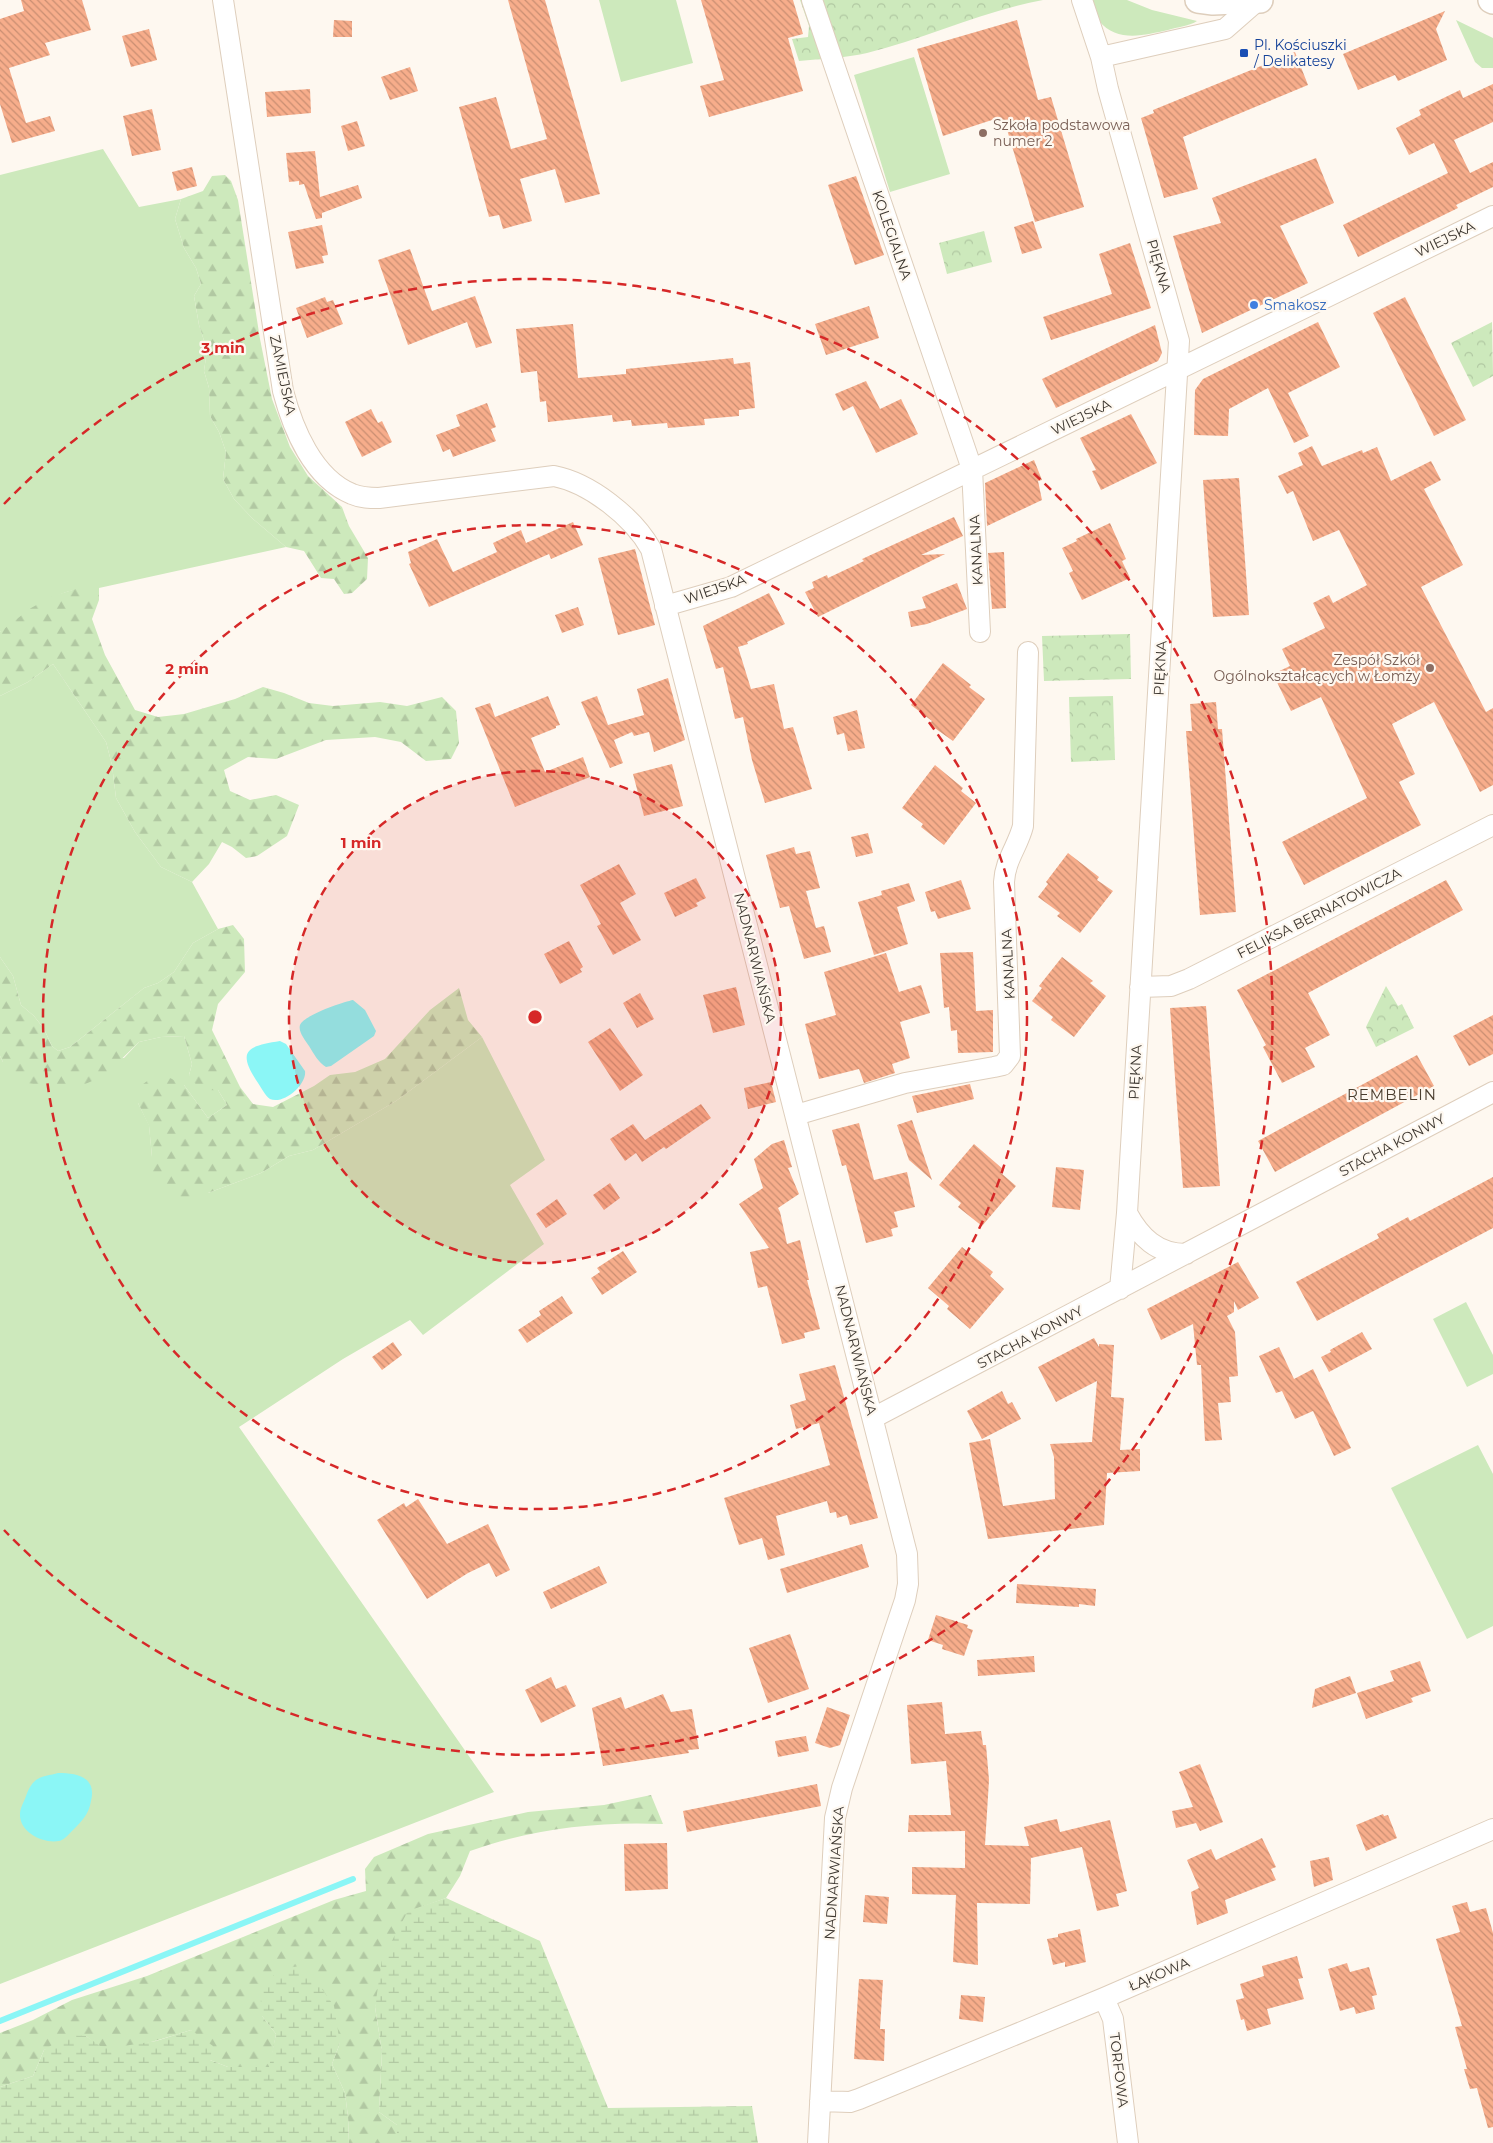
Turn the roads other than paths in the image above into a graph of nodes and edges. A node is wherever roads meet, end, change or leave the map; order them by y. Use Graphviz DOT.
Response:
graph roads {
  1 [pos="223,0"];
  2 [pos="812,0"];
  3 [pos="1082,0"];
  4 [pos="1198,0"];
  5 [pos="1258,0"];
  6 [pos="1101,57"];
  7 [pos="1493,216"];
  8 [pos="1179,370"];
  9 [pos="972,469"];
  10 [pos="665,606"];
  11 [pos="980,632"];
  12 [pos="1028,652"];
  13 [pos="1493,825"];
  14 [pos="1140,987"];
  15 [pos="1493,1092"];
  16 [pos="796,1115"];
  17 [pos="1127,1213"];
  18 [pos="1186,1254"];
  19 [pos="1120,1289"];
  20 [pos="873,1418"];
  21 [pos="1493,1829"];
  22 [pos="1104,1998"];
  23 [pos="820,2101"];
  24 [pos="818,2143"];
  25 [pos="1128,2143"];
  1 -- 10 [label="street, ZAMIEJSKA"];
  2 -- 9 [label="street, KOLEGIALNA"];
  3 -- 6 [label="street, PIĘKNA"];
  4 -- 5 [label="main road"];
  5 -- 6 [label="street"];
  6 -- 8 [label="street, PIĘKNA"];
  7 -- 8 [label="street, WIEJSKA"];
  8 -- 9 [label="street, WIEJSKA"];
  8 -- 14 [label="street, PIĘKNA"];
  9 -- 10 [label="street, WIEJSKA"];
  9 -- 11 [label="street, KANALNA"];
  10 -- 16 [label="street, NADNARWIAŃSKA"];
  12 -- 16 [label="street, KANALNA"];
  13 -- 14 [label="street, FELIKSA BERNATOWICZA"];
  14 -- 17 [label="street, PIĘKNA"];
  15 -- 18 [label="street, STACHA KONWY"];
  16 -- 20 [label="street, NADNARWIAŃSKA"];
  17 -- 18 [label="street"];
  17 -- 19 [label="street, PIĘKNA"];
  18 -- 19 [label="street, STACHA KONWY"];
  19 -- 20 [label="street, STACHA KONWY"];
  20 -- 23 [label="street, NADNARWIAŃSKA"];
  21 -- 22 [label="street, ŁĄKOWA"];
  22 -- 23 [label="street, ŁĄKOWA"];
  22 -- 25 [label="street, TORFOWA"];
  23 -- 24 [label="street, NADNARWIAŃSKA"];
}
